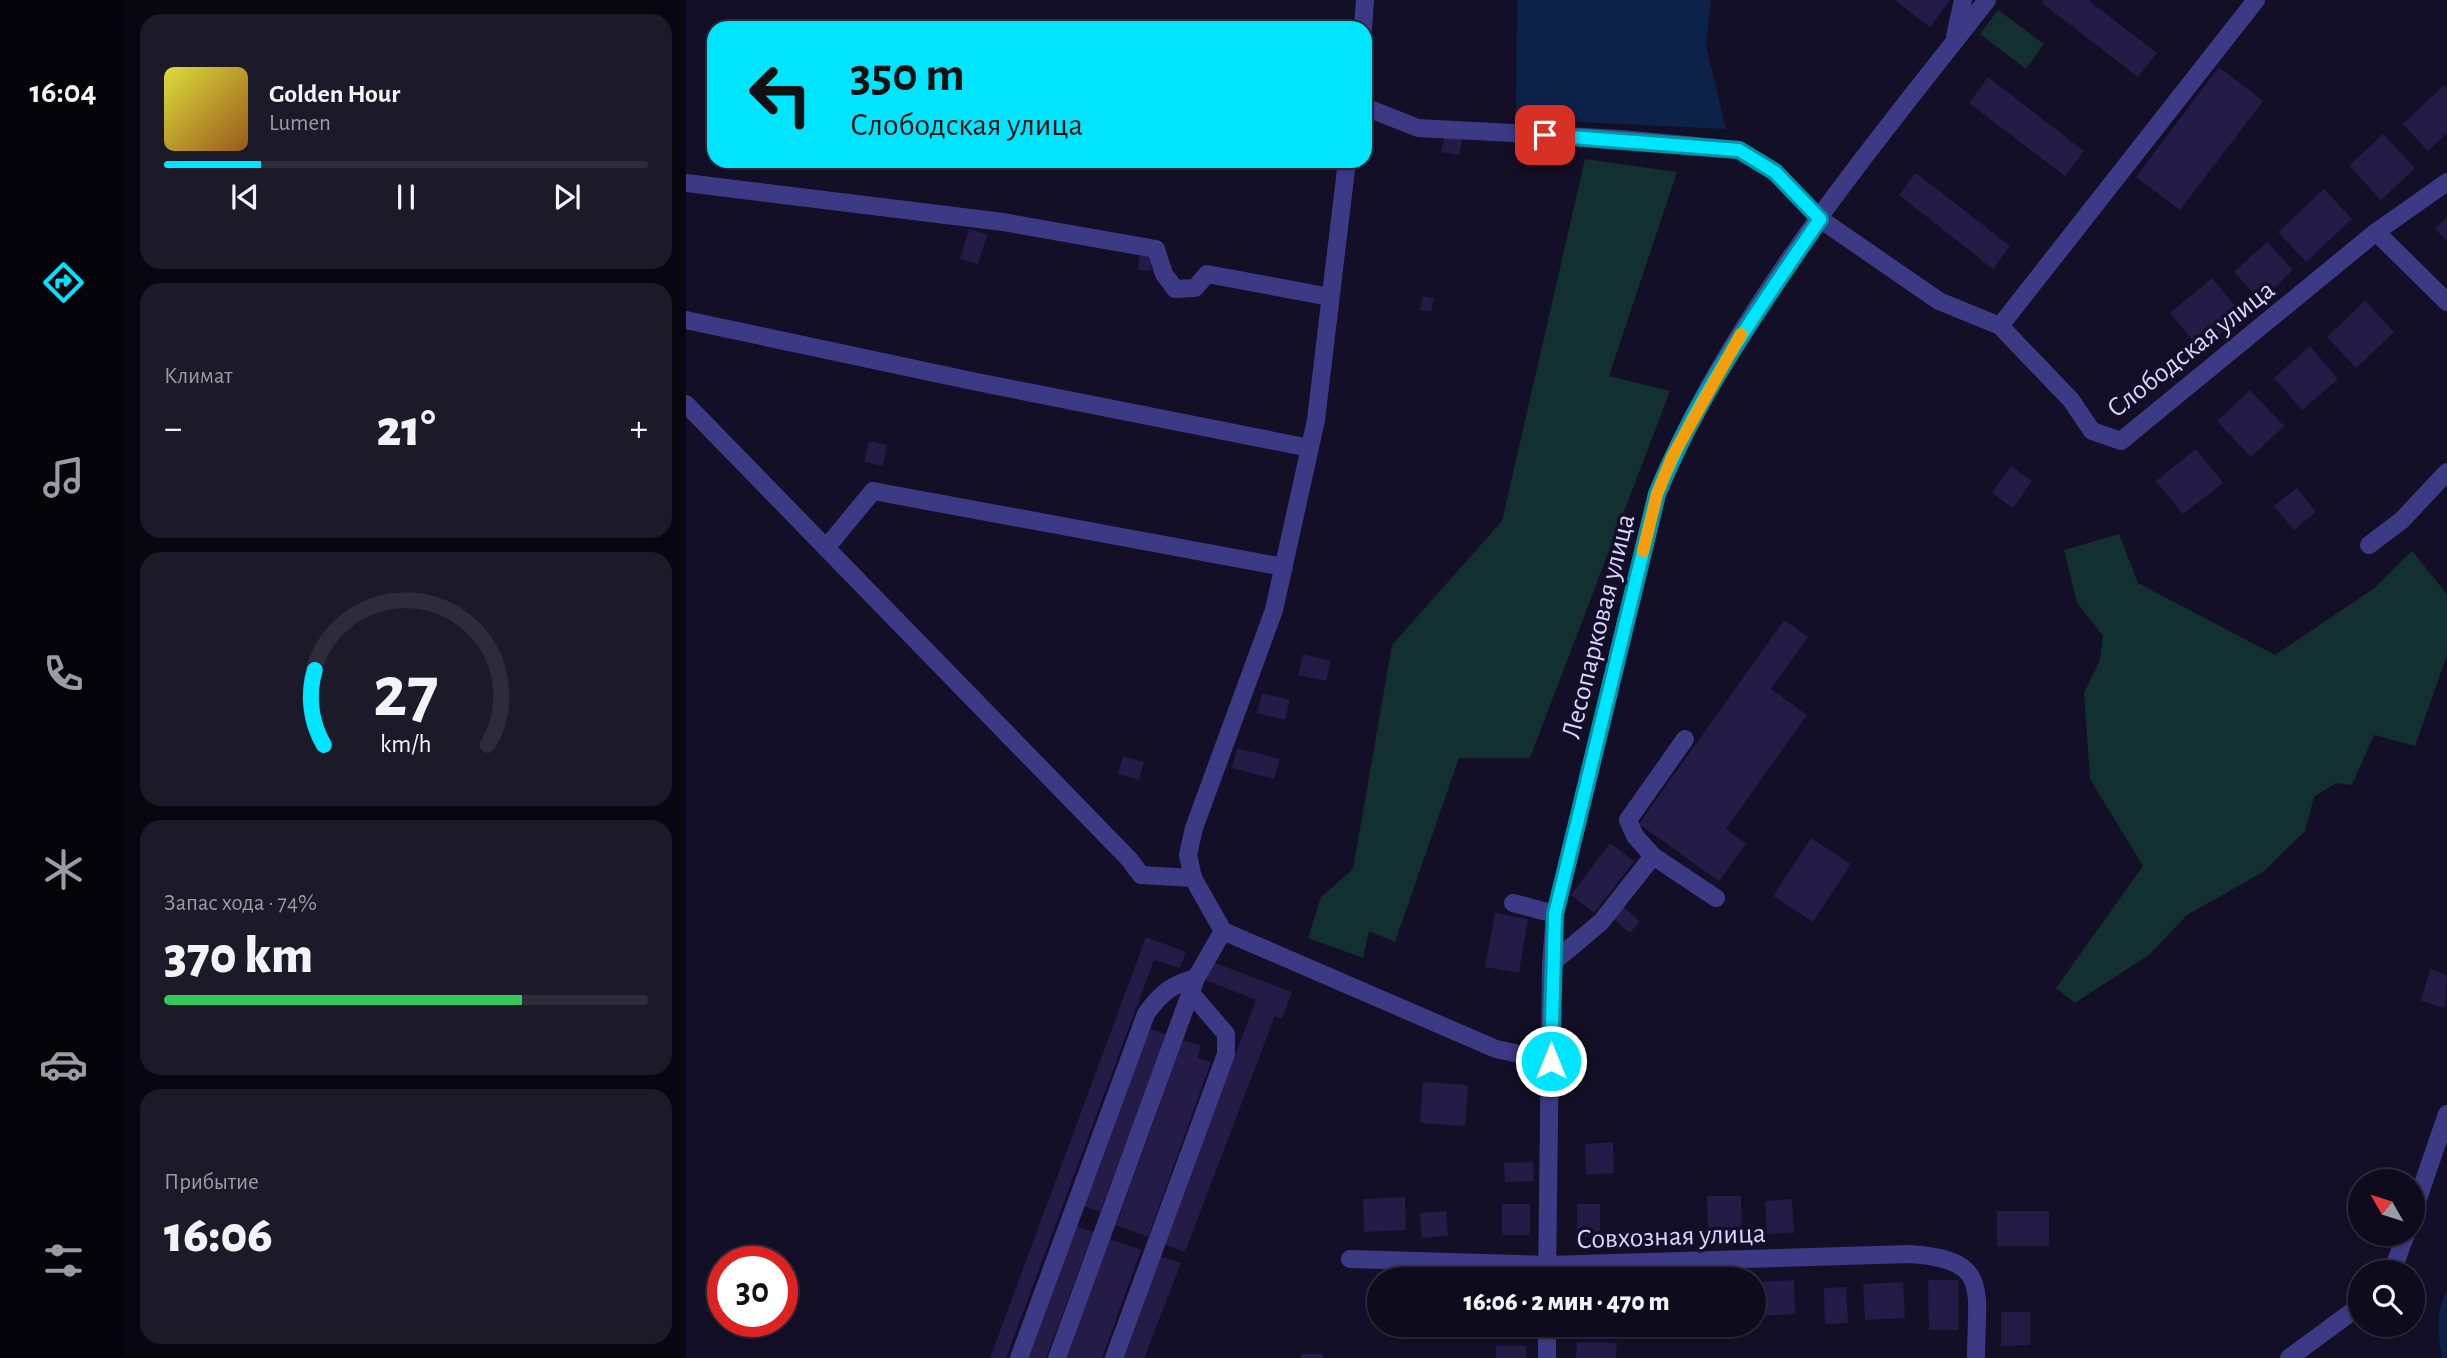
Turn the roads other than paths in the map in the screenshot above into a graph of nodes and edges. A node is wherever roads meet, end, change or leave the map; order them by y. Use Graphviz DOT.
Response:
graph roads {
  1 [pos="1365,0"];
  2 [pos="1963,0"];
  3 [pos="1987,0"];
  4 [pos="2256,0"];
  5 [pos="1364,21"];
  6 [pos="1953,44"];
  7 [pos="1372,110"];
  8 [pos="1346,168"];
  9 [pos="2447,182"];
  10 [pos="686,183"];
  11 [pos="1820,219"];
  12 [pos="2376,232"];
  13 [pos="1331,297"];
  14 [pos="2447,302"];
  15 [pos="686,320"];
  16 [pos="2000,326"];
  17 [pos="686,404"];
  18 [pos="1310,447"];
  19 [pos="2447,472"];
  20 [pos="2369,545"];
  21 [pos="826,548"];
  22 [pos="1283,568"];
  23 [pos="1685,739"];
  24 [pos="1653,856"];
  25 [pos="1193,878"];
  26 [pos="1716,898"];
  27 [pos="1513,903"];
  28 [pos="1555,914"];
  29 [pos="1223,931"];
  30 [pos="1551,964"];
  31 [pos="1193,985"];
  32 [pos="1551,1061"];
  33 [pos="2447,1114"];
  34 [pos="2426,1175"];
  35 [pos="1350,1259"];
  36 [pos="1472,1267"];
  37 [pos="1548,1267"];
  38 [pos="1651,1267"];
  39 [pos="2348,1315"];
  40 [pos="1547,1337"];
  41 [pos="1019,1358"];
  42 [pos="1056,1358"];
  43 [pos="1114,1358"];
  44 [pos="1547,1358"];
  45 [pos="1976,1358"];
  46 [pos="2289,1358"];
  1 -- 5 [label="street"];
  2 -- 6 [label="street"];
  3 -- 6 [label="street, Лесопарковая улица"];
  4 -- 16 [label="street"];
  6 -- 11 [label="street, Лесопарковая улица"];
  7 -- 11 [label="street, Слободская улица"];
  8 -- 13 [label="street"];
  9 -- 12 [label="street, Слободская улица"];
  10 -- 13 [label="street"];
  11 -- 16 [label="street, Слободская улица"];
  11 -- 28 [label="street, Лесопарковая улица"];
  12 -- 14 [label="street"];
  12 -- 16 [label="street, Слободская улица"];
  13 -- 18 [label="street"];
  15 -- 18 [label="street"];
  17 -- 21 [label="street"];
  18 -- 22 [label="street"];
  19 -- 20 [label="street"];
  21 -- 22 [label="street"];
  21 -- 25 [label="street"];
  22 -- 25 [label="street"];
  23 -- 24 [label="street"];
  24 -- 26 [label="street"];
  24 -- 30 [label="street"];
  25 -- 29 [label="street"];
  27 -- 28 [label="street"];
  28 -- 30 [label="street, Лесопарковая улица"];
  29 -- 31 [label="street"];
  29 -- 32 [label="street"];
  30 -- 32 [label="street, Лесопарковая улица"];
  31 -- 41 [label="street"];
  31 -- 42 [label="street"];
  31 -- 43 [label="street"];
  32 -- 37 [label="street, Лесопарковая улица"];
  33 -- 34 [label="street"];
  35 -- 36 [label="street, Совхозная улица"];
  38 -- 45 [label="street, Совхозная улица"];
  39 -- 46 [label="street"];
  40 -- 44 [label="street"];
}
